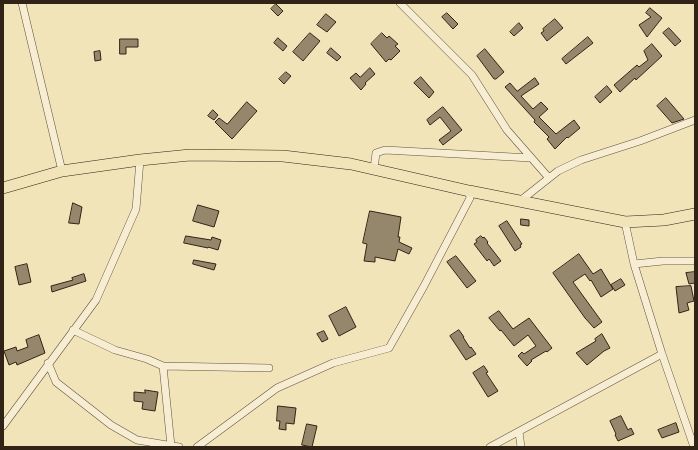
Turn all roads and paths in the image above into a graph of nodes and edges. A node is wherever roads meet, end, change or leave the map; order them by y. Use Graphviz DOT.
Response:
graph roads {
  1 [pos="22,3"];
  2 [pos="400,3"];
  3 [pos="695,120"];
  4 [pos="531,158"];
  5 [pos="140,160"];
  6 [pos="374,169"];
  7 [pos="62,171"];
  8 [pos="549,178"];
  9 [pos="3,188"];
  10 [pos="469,191"];
  11 [pos="520,202"];
  12 [pos="695,214"];
  13 [pos="625,222"];
  14 [pos="695,261"];
  15 [pos="634,264"];
  16 [pos="73,330"];
  17 [pos="662,354"];
  18 [pos="48,364"];
  19 [pos="163,366"];
  20 [pos="269,368"];
  21 [pos="3,426"];
  22 [pos="519,432"];
  23 [pos="171,446"];
  24 [pos="179,447"];
  25 [pos="198,447"];
  26 [pos="490,447"];
  27 [pos="521,447"];
  28 [pos="694,447"];
  1 -- 7 [label="street"];
  2 -- 4 [label="street"];
  3 -- 8 [label="street"];
  4 -- 6 [label="street"];
  4 -- 8 [label="street"];
  5 -- 6 [label="main road"];
  5 -- 7 [label="main road"];
  5 -- 16 [label="street"];
  6 -- 10 [label="main road"];
  7 -- 9 [label="main road"];
  8 -- 11 [label="street"];
  10 -- 11 [label="main road"];
  10 -- 25 [label="street"];
  11 -- 13 [label="main road"];
  12 -- 13 [label="main road"];
  13 -- 15 [label="street"];
  14 -- 15 [label="street"];
  15 -- 17 [label="street"];
  16 -- 18 [label="street"];
  16 -- 19 [label="street"];
  17 -- 22 [label="street"];
  17 -- 28 [label="street"];
  18 -- 21 [label="street"];
  18 -- 23 [label="street"];
  19 -- 20 [label="street"];
  19 -- 23 [label="street"];
  22 -- 26 [label="street"];
  22 -- 27 [label="street"];
  23 -- 24 [label="street"];
}
